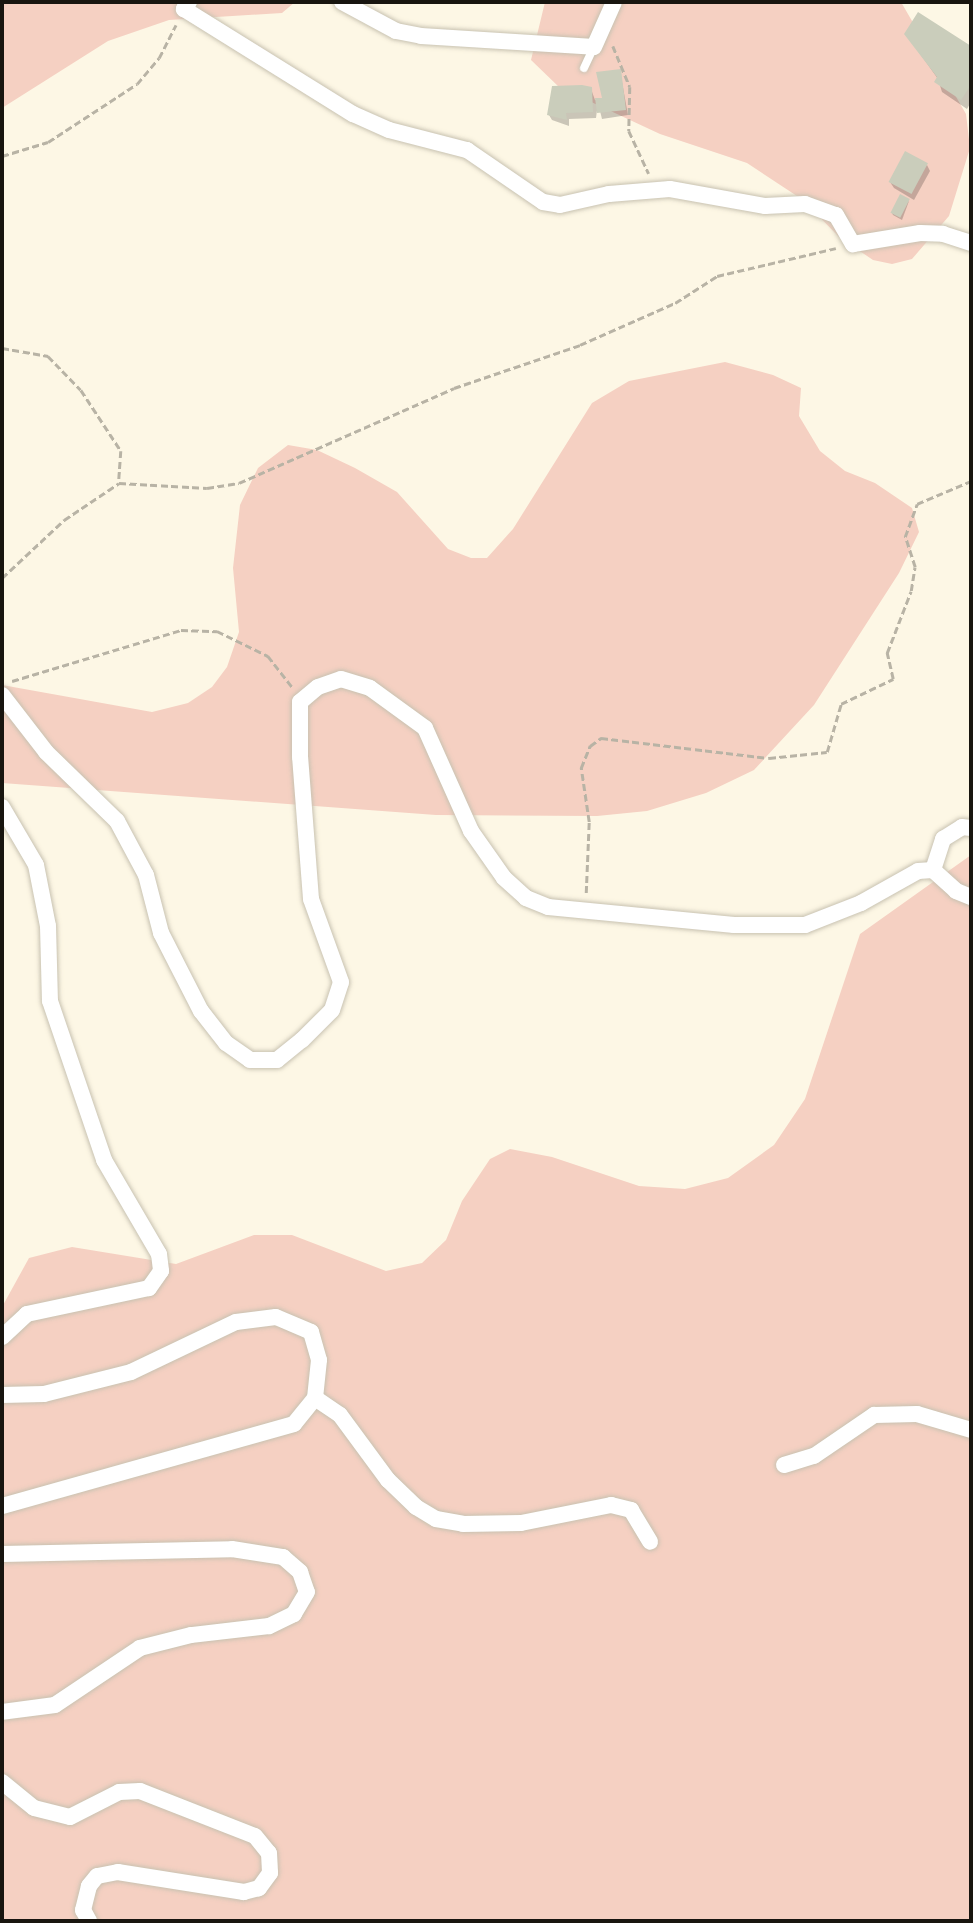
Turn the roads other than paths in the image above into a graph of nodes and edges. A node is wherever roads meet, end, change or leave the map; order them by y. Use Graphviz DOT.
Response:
graph roads {
  1 [pos="342,2"];
  2 [pos="614,2"];
  3 [pos="187,6"];
  4 [pos="594,47"];
  5 [pos="584,68"];
  6 [pos="971,243"];
  7 [pos="2,695"];
  8 [pos="2,807"];
  9 [pos="971,828"];
  10 [pos="933,870"];
  11 [pos="971,897"];
  12 [pos="2,1336"];
  13 [pos="2,1395"];
  14 [pos="315,1398"];
  15 [pos="971,1430"];
  16 [pos="784,1465"];
  17 [pos="2,1506"];
  18 [pos="650,1542"];
  19 [pos="2,1554"];
  20 [pos="2,1712"];
  21 [pos="2,1782"];
  22 [pos="89,1921"];
  1 -- 4 [label="street"];
  2 -- 4 [label="street"];
  3 -- 6 [label="street"];
  4 -- 5 [label="lane"];
  7 -- 10 [label="street"];
  8 -- 12 [label="street"];
  9 -- 10 [label="street"];
  10 -- 11 [label="street"];
  13 -- 14 [label="street"];
  14 -- 17 [label="street"];
  14 -- 18 [label="street"];
  15 -- 16 [label="street"];
  19 -- 20 [label="street"];
  21 -- 22 [label="street"];
}
